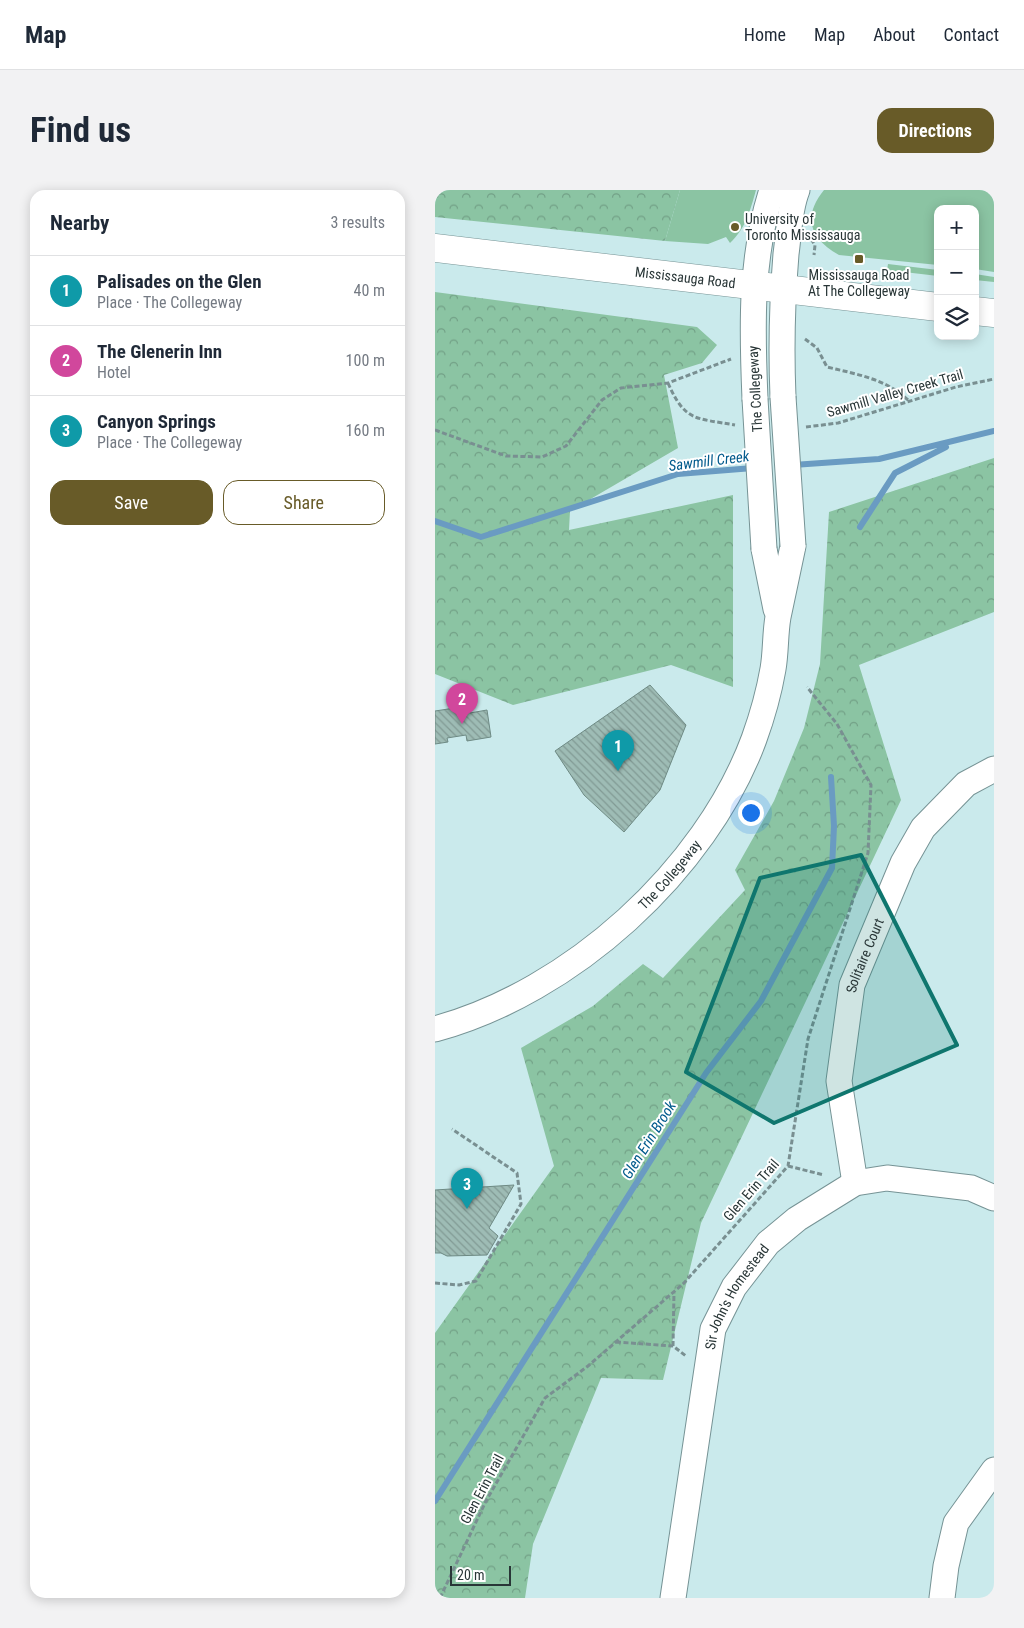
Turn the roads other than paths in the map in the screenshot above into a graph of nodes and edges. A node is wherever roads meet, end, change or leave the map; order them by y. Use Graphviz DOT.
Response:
graph roads {
  1 [pos="772,190"];
  2 [pos="797,190"];
  3 [pos="435,248"];
  4 [pos="754,286"];
  5 [pos="783,289"];
  6 [pos="934,307"];
  7 [pos="979,312"];
  8 [pos="994,314"];
  9 [pos="778,618"];
  10 [pos="994,769"];
  11 [pos="435,1029"];
  12 [pos="855,1183"];
  13 [pos="994,1198"];
  14 [pos="994,1470"];
  15 [pos="673,1598"];
  16 [pos="942,1598"];
  1 -- 4 [label="street, The Collegeway"];
  2 -- 5 [label="street, The Collegeway"];
  3 -- 4 [label="main road, Mississauga Road"];
  4 -- 5 [label="main road, Mississauga Road"];
  4 -- 9 [label="street, The Collegeway, bridge"];
  5 -- 6 [label="main road, Mississauga Road"];
  5 -- 9 [label="street, The Collegeway, bridge"];
  7 -- 8 [label="main road"];
  9 -- 11 [label="street, The Collegeway"];
  10 -- 12 [label="street, Solitaire Court"];
  12 -- 13 [label="street, Sir John's Homestead"];
  12 -- 15 [label="street, Sir John's Homestead"];
  14 -- 16 [label="street"];
}
